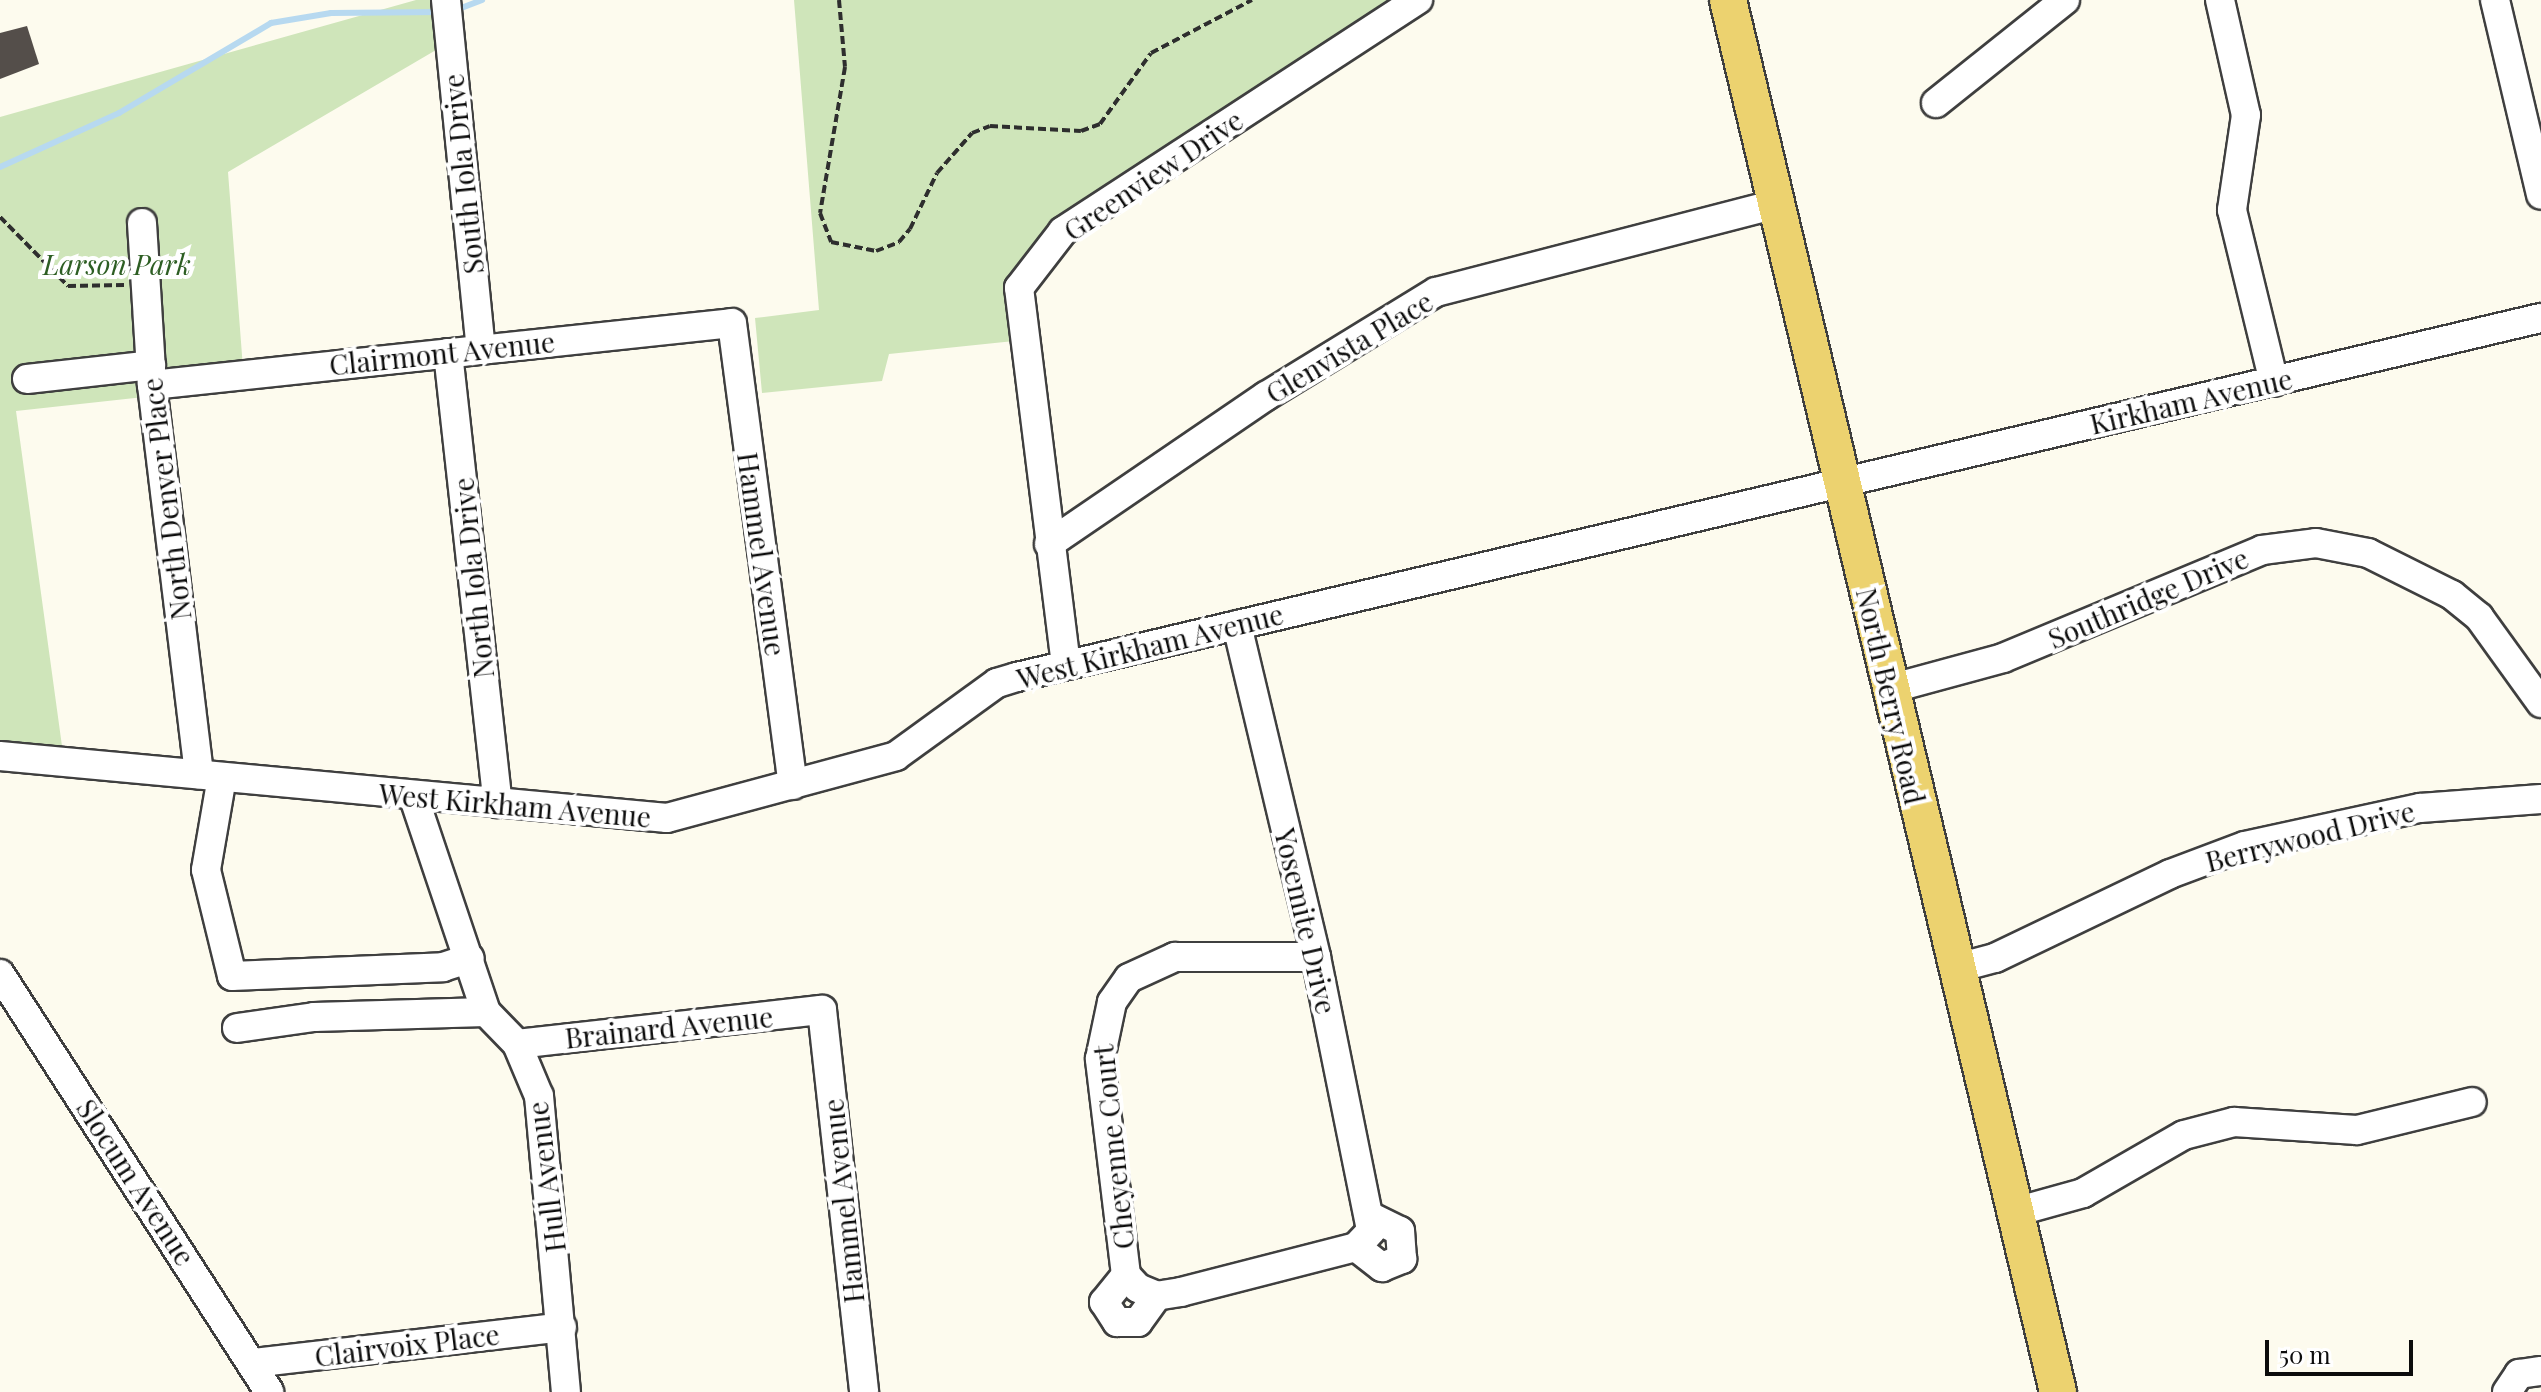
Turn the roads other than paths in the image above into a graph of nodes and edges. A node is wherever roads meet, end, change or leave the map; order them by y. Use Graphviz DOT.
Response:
graph roads {
  1 [pos="1418,0"];
  2 [pos="1728,0"];
  3 [pos="2065,0"];
  4 [pos="2220,0"];
  5 [pos="2495,0"];
  6 [pos="446,12"];
  7 [pos="1936,103"];
  8 [pos="2541,195"];
  9 [pos="1777,204"];
  10 [pos="142,223"];
  11 [pos="2541,318"];
  12 [pos="732,323"];
  13 [pos="481,348"];
  14 [pos="448,353"];
  15 [pos="151,375"];
  16 [pos="27,379"];
  17 [pos="2274,382"];
  18 [pos="1841,482"];
  19 [pos="1049,544"];
  20 [pos="1237,625"];
  21 [pos="1066,665"];
  22 [pos="1889,689"];
  23 [pos="2541,703"];
  24 [pos="0,756"];
  25 [pos="211,775"];
  26 [pos="793,785"];
  27 [pos="414,798"];
  28 [pos="2541,799"];
  29 [pos="498,803"];
  30 [pos="1316,957"];
  31 [pos="470,958"];
  32 [pos="1957,968"];
  33 [pos="0,974"];
  34 [pos="822,1010"];
  35 [pos="486,1012"];
  36 [pos="237,1028"];
  37 [pos="517,1044"];
  38 [pos="2472,1102"];
  39 [pos="2015,1212"];
  40 [pos="1126,1275"];
  41 [pos="1157,1296"];
  42 [pos="562,1327"];
  43 [pos="253,1363"];
  44 [pos="2541,1371"];
  45 [pos="269,1392"];
  46 [pos="566,1392"];
  47 [pos="864,1392"];
  48 [pos="2058,1392"];
  49 [pos="2507,1392"];
  1 -- 19 [label="street, Greenview Drive"];
  2 -- 9 [label="main road, North Berry Road"];
  3 -- 7 [label="street"];
  4 -- 17 [label="street"];
  5 -- 8 [label="street"];
  6 -- 13 [label="street, South Iola Drive"];
  9 -- 18 [label="main road, North Berry Road"];
  9 -- 19 [label="street, Glenvista Place"];
  10 -- 15 [label="street, North Denver Place"];
  11 -- 17 [label="street, Kirkham Avenue"];
  12 -- 13 [label="street, Clairmont Avenue"];
  12 -- 26 [label="street, Hammel Avenue"];
  13 -- 14 [label="street, Clairmont Avenue"];
  14 -- 15 [label="street, Clairmont Avenue"];
  14 -- 29 [label="street, North Iola Drive"];
  15 -- 16 [label="street, Clairmont Avenue"];
  15 -- 25 [label="street, North Denver Place"];
  17 -- 18 [label="street, Kirkham Avenue"];
  18 -- 20 [label="street, West Kirkham Avenue"];
  18 -- 22 [label="main road, North Berry Road"];
  19 -- 21 [label="street, Greenview Drive"];
  20 -- 21 [label="street, West Kirkham Avenue"];
  20 -- 30 [label="street, Yosemite Drive"];
  21 -- 26 [label="street, West Kirkham Avenue"];
  22 -- 23 [label="street, Southridge Drive"];
  22 -- 32 [label="main road, North Berry Road"];
  24 -- 25 [label="street, West Kirkham Avenue"];
  25 -- 27 [label="street, West Kirkham Avenue"];
  25 -- 31 [label="street, North Denver Place"];
  26 -- 29 [label="street, West Kirkham Avenue"];
  27 -- 29 [label="street, West Kirkham Avenue"];
  27 -- 31 [label="street, Hull Avenue"];
  28 -- 32 [label="street, Berrywood Drive"];
  30 -- 40 [label="street, Cheyenne Court"];
  30 -- 41 [label="street, Yosemite Drive"];
  31 -- 35 [label="street, Hull Avenue"];
  32 -- 39 [label="main road, North Berry Road"];
  33 -- 43 [label="street, Slocum Avenue"];
  34 -- 37 [label="street, Brainard Avenue"];
  34 -- 47 [label="street, Hammel Avenue"];
  35 -- 36 [label="street"];
  35 -- 37 [label="street, Hull Avenue"];
  37 -- 42 [label="street, Hull Avenue"];
  38 -- 39 [label="street"];
  39 -- 48 [label="main road, North Berry Road"];
  40 -- 41 [label="street, Cheyenne Court"];
  40 -- 41 [label="street, Cheyenne Court"];
  42 -- 43 [label="street, Clairvoix Place"];
  42 -- 46 [label="street, Hull Avenue"];
  43 -- 45 [label="street, Slocum Avenue"];
  44 -- 49 [label="street"];
}
